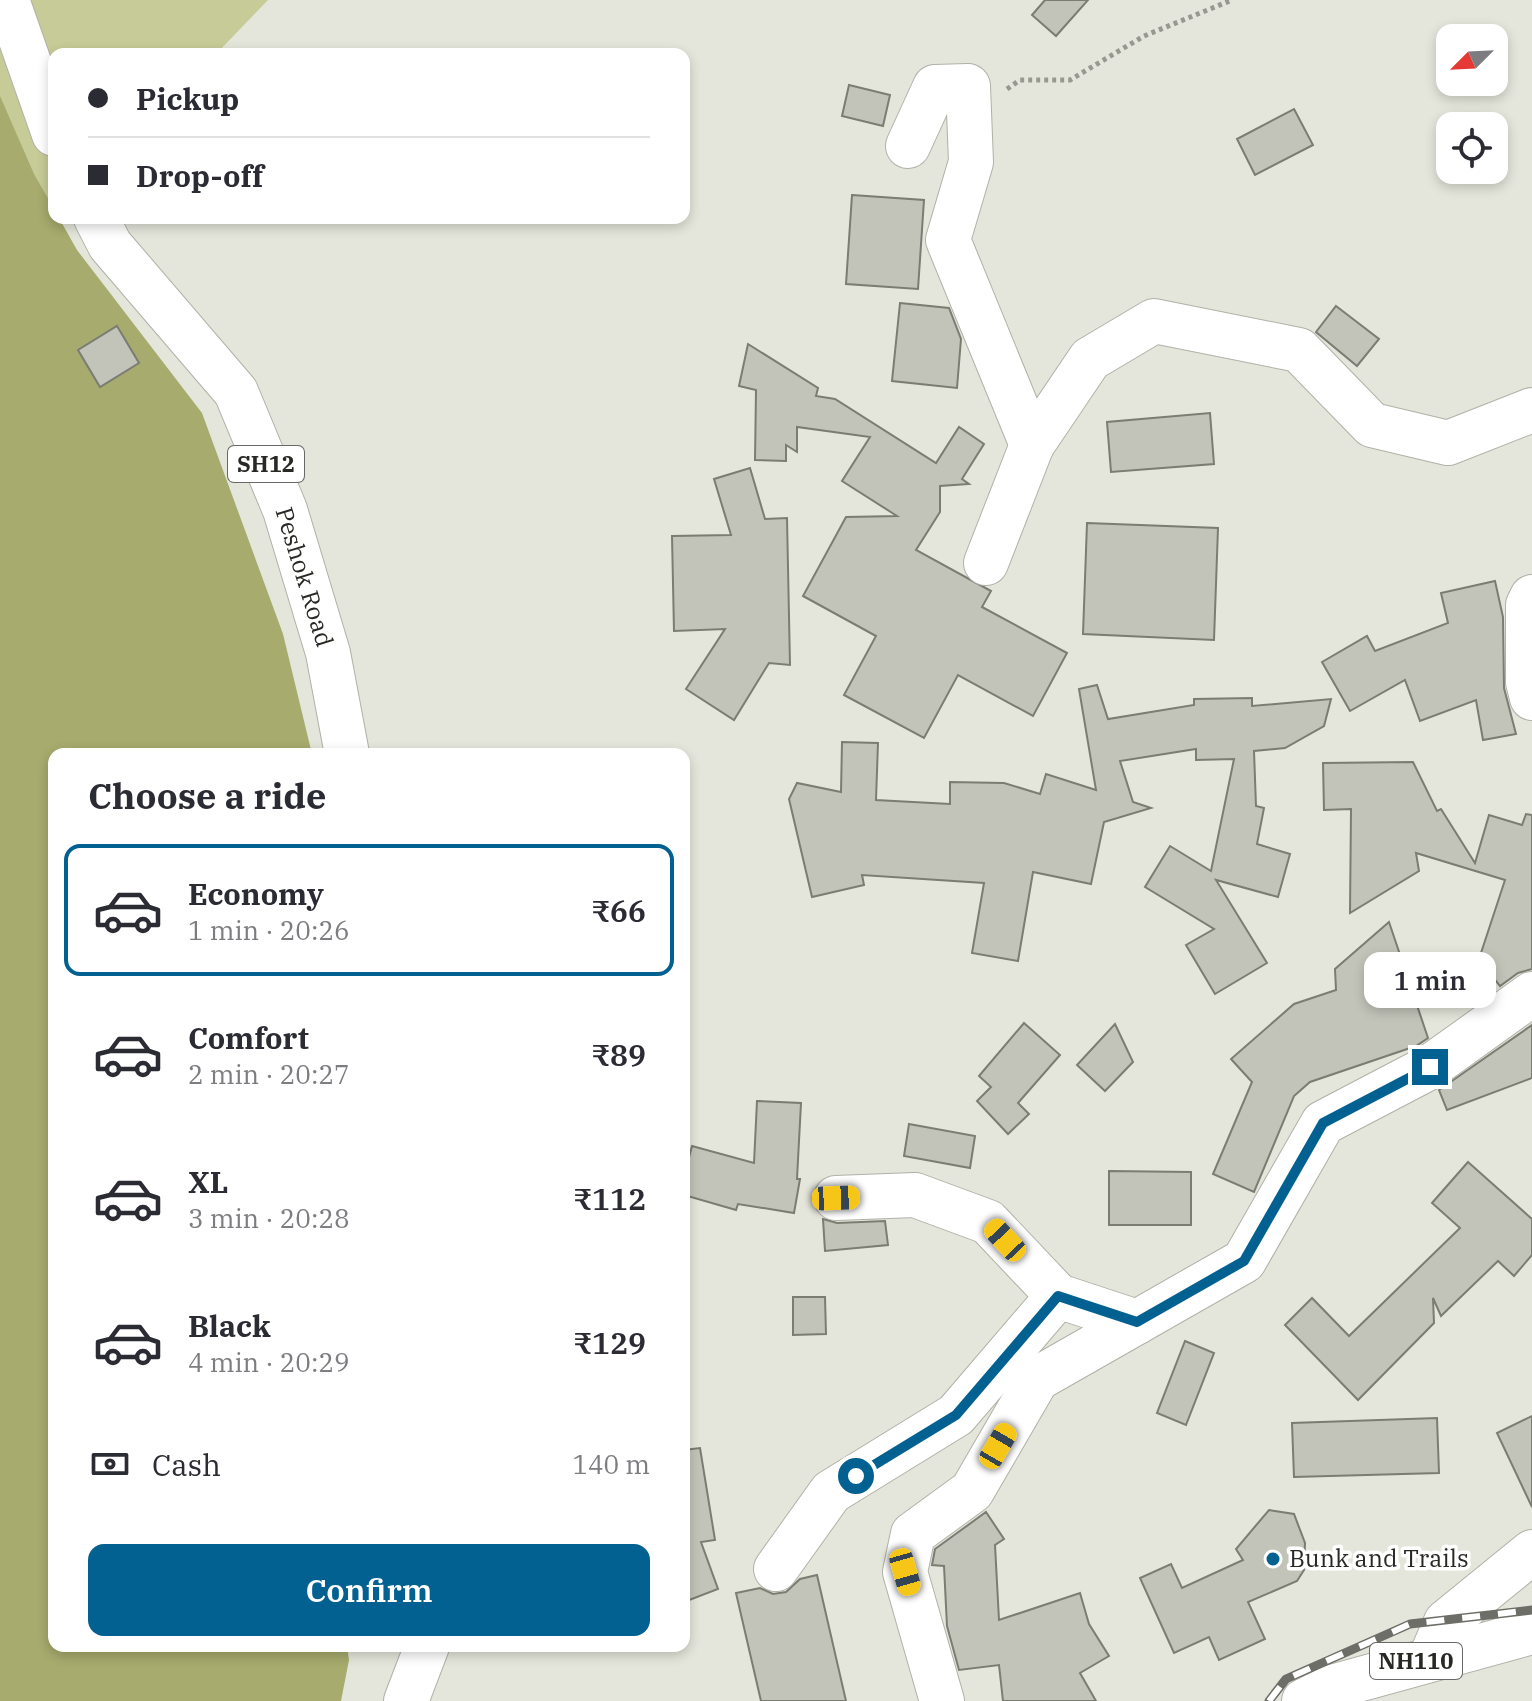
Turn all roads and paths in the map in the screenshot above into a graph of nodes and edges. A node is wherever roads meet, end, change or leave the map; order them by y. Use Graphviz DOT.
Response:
graph roads {
  1 [pos="7,0"];
  2 [pos="1232,0"];
  3 [pos="1002,92"];
  4 [pos="48,117"];
  5 [pos="908,146"];
  6 [pos="99,224"];
  7 [pos="1532,410"];
  8 [pos="1032,445"];
  9 [pos="986,563"];
  10 [pos="1532,597"];
  11 [pos="1532,698"];
  12 [pos="346,748"];
  13 [pos="1532,994"];
  14 [pos="836,1198"];
  15 [pos="1058,1296"];
  16 [pos="1137,1322"];
  17 [pos="1532,1552"];
  18 [pos="776,1569"];
  19 [pos="1532,1632"];
  20 [pos="425,1652"];
  21 [pos="1431,1657"];
  22 [pos="406,1701"];
  23 [pos="942,1701"];
  24 [pos="1304,1701"];
  1 -- 4 [label="main road"];
  2 -- 3 [label="path"];
  5 -- 8 [label="main road"];
  6 -- 12 [label="main road, Peshok Road / SH12"];
  7 -- 8 [label="main road"];
  8 -- 9 [label="main road"];
  10 -- 11 [label="main road"];
  13 -- 16 [label="main road"];
  14 -- 15 [label="main road"];
  15 -- 16 [label="main road"];
  15 -- 18 [label="main road"];
  16 -- 23 [label="main road"];
  17 -- 21 [label="main road"];
  19 -- 21 [label="main road, NH110"];
  20 -- 22 [label="main road"];
  21 -- 24 [label="main road, NH110"];
}
